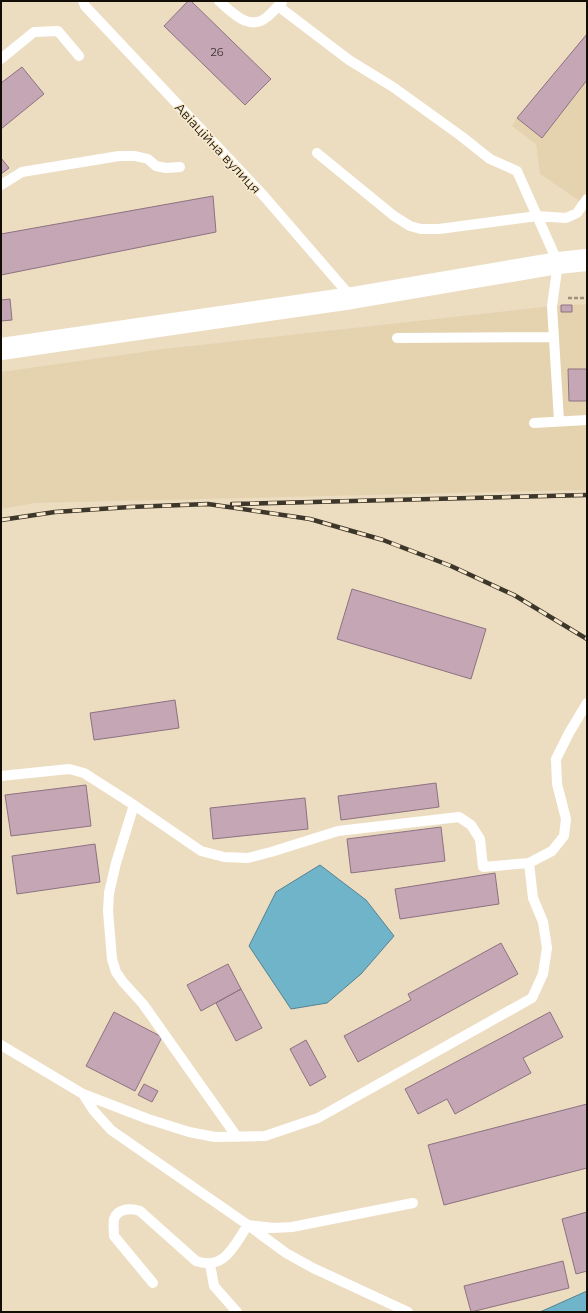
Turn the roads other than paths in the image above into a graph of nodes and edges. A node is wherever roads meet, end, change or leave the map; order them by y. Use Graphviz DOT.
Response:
graph roads {
  1 [pos="83,1"];
  2 [pos="219,1"];
  3 [pos="280,3"];
  4 [pos="79,56"];
  5 [pos="1,59"];
  6 [pos="317,152"];
  7 [pos="180,167"];
  8 [pos="1,185"];
  9 [pos="587,199"];
  10 [pos="537,216"];
  11 [pos="587,260"];
  12 [pos="558,263"];
  13 [pos="352,298"];
  14 [pos="554,337"];
  15 [pos="397,338"];
  16 [pos="1,349"];
  17 [pos="587,420"];
  18 [pos="559,421"];
  19 [pos="534,423"];
  20 [pos="587,704"];
  21 [pos="1,776"];
  22 [pos="134,805"];
  23 [pos="529,863"];
  24 [pos="1,1045"];
  25 [pos="83,1094"];
  26 [pos="237,1137"];
  27 [pos="413,1203"];
  28 [pos="248,1225"];
  29 [pos="210,1264"];
  30 [pos="153,1283"];
  31 [pos="237,1312"];
  32 [pos="408,1312"];
  1 -- 13 [label="lane, Авіаційна вулиця"];
  2 -- 3 [label="lane"];
  3 -- 10 [label="lane"];
  4 -- 5 [label="lane"];
  6 -- 10 [label="lane"];
  7 -- 8 [label="lane"];
  9 -- 10 [label="lane"];
  10 -- 12 [label="lane"];
  11 -- 12 [label="street"];
  12 -- 13 [label="street"];
  12 -- 14 [label="lane"];
  13 -- 16 [label="street"];
  14 -- 15 [label="lane"];
  14 -- 18 [label="lane"];
  17 -- 18 [label="lane"];
  18 -- 19 [label="lane"];
  20 -- 23 [label="lane"];
  21 -- 22 [label="lane"];
  22 -- 23 [label="lane"];
  22 -- 26 [label="lane"];
  23 -- 26 [label="lane"];
  24 -- 25 [label="lane"];
  25 -- 26 [label="lane"];
  25 -- 28 [label="lane"];
  27 -- 28 [label="lane"];
  28 -- 29 [label="lane"];
  28 -- 32 [label="lane"];
  29 -- 30 [label="lane"];
  29 -- 31 [label="lane"];
}
